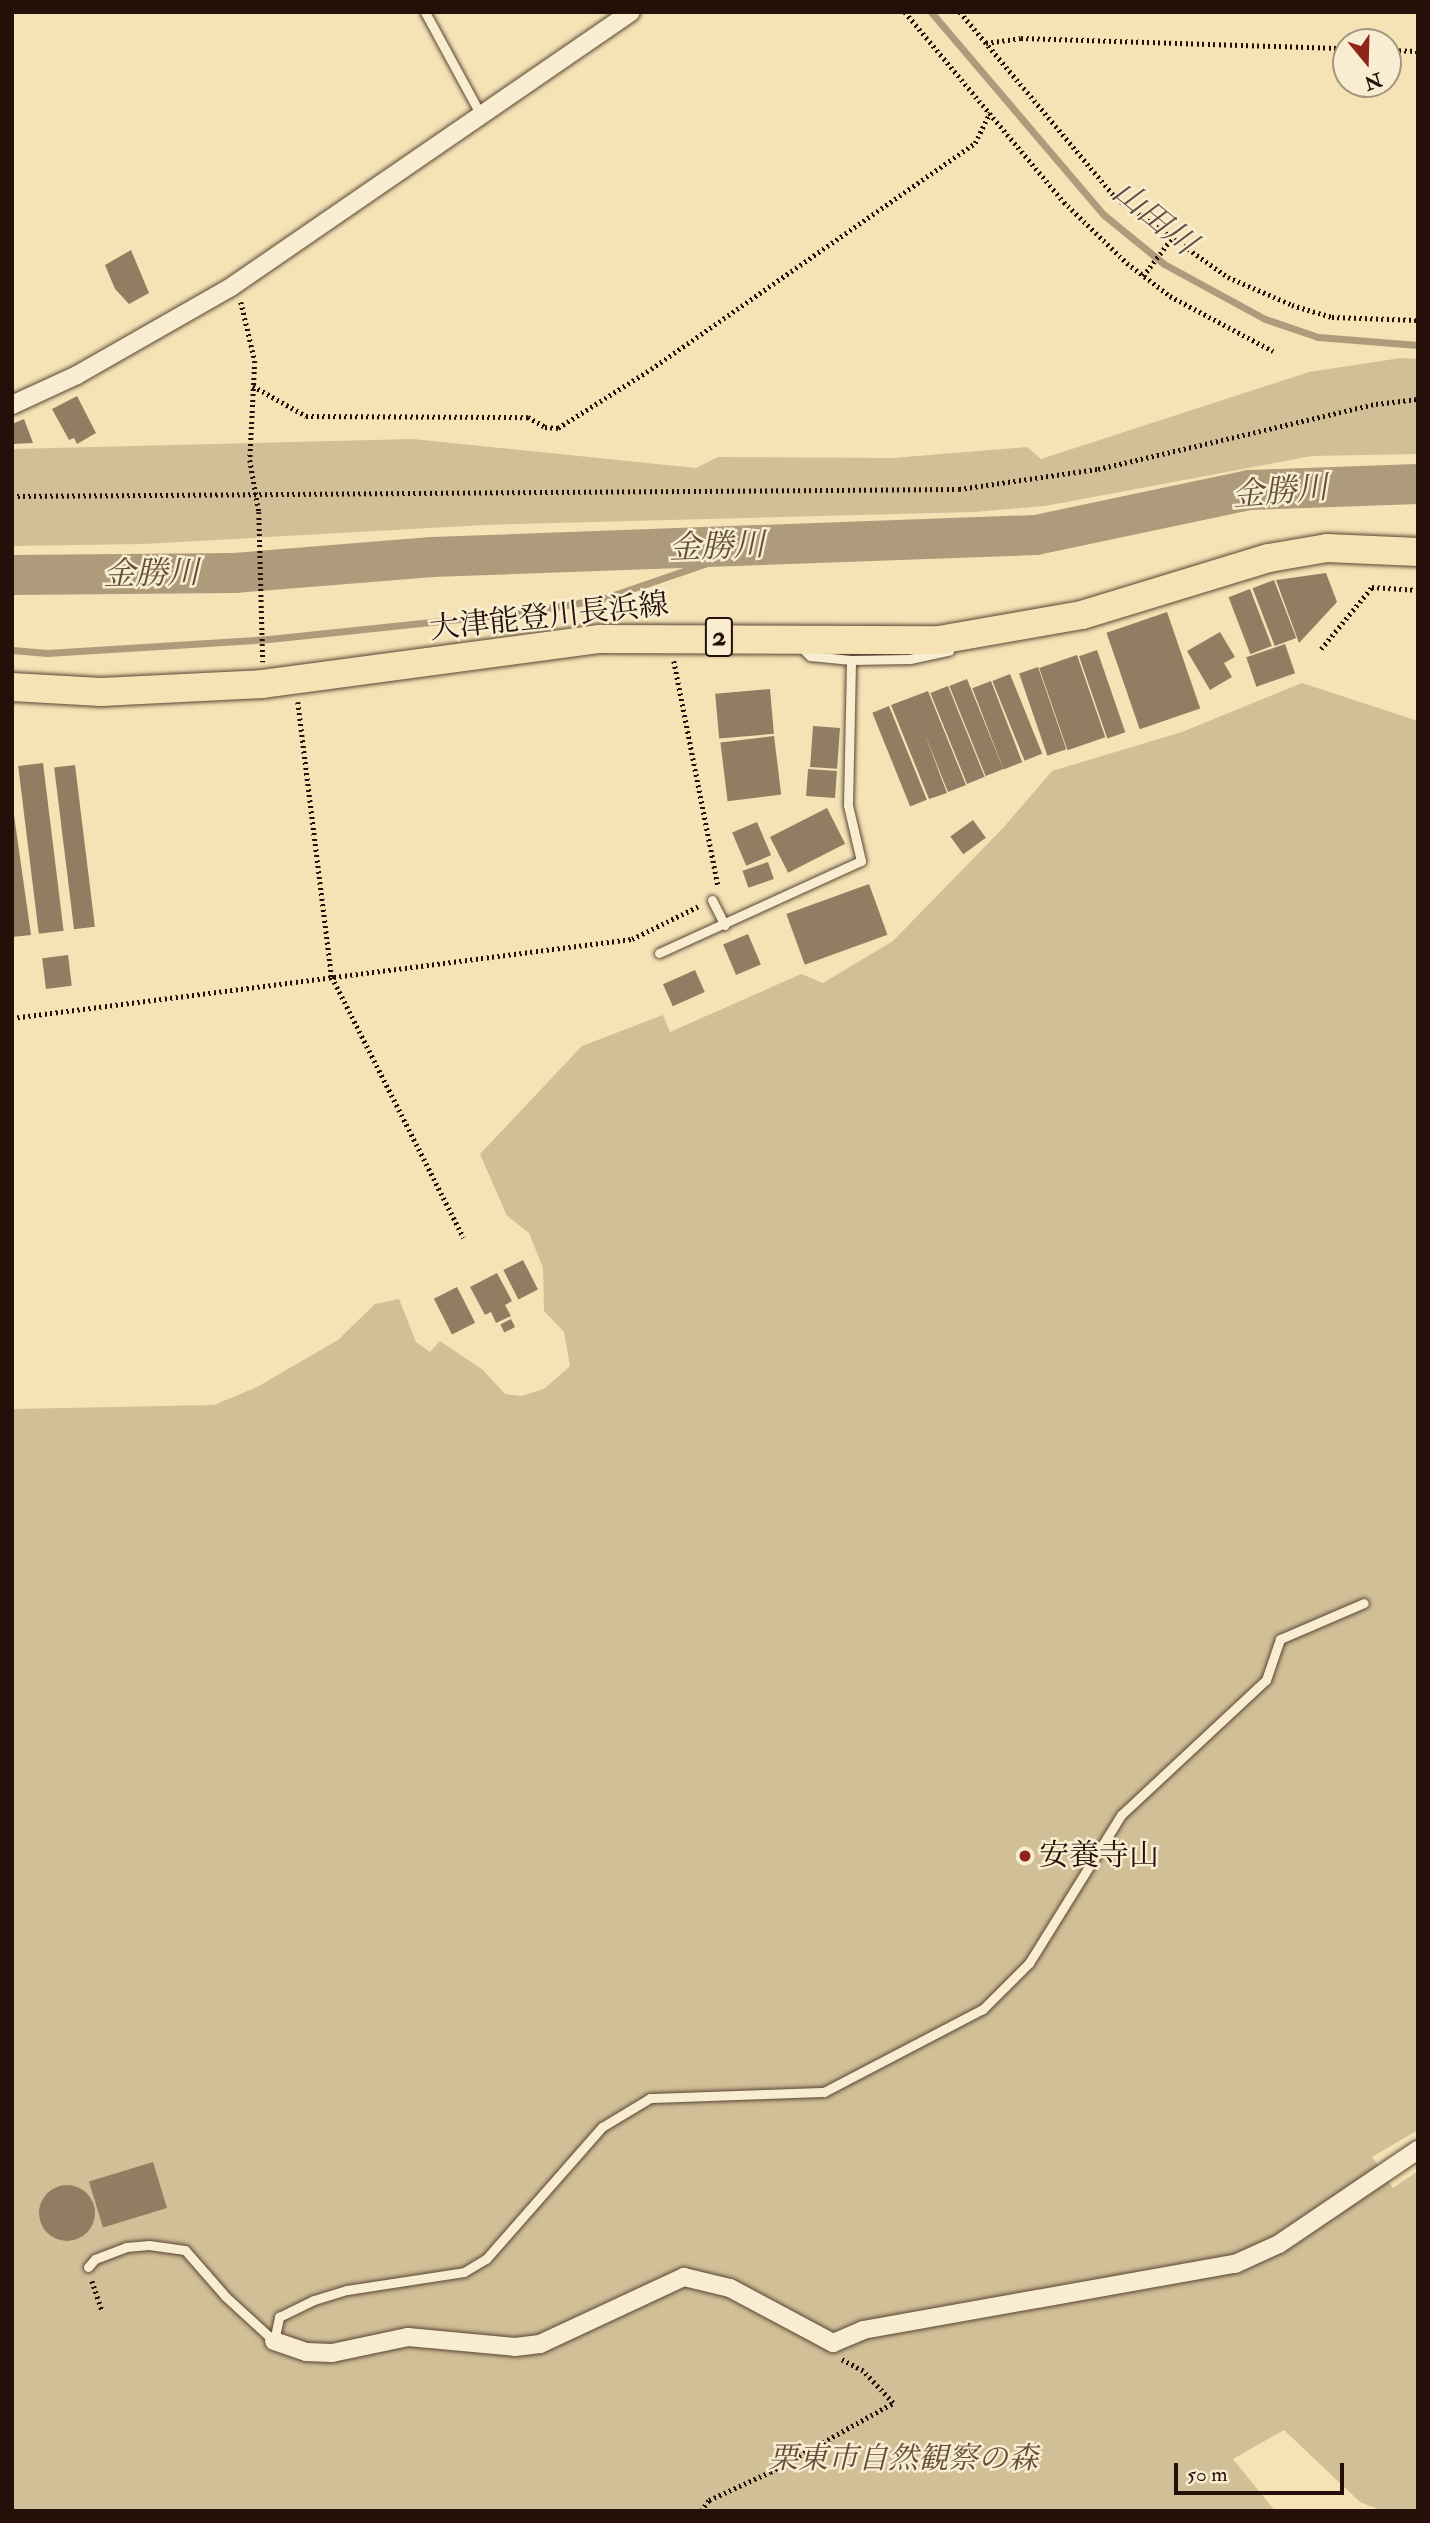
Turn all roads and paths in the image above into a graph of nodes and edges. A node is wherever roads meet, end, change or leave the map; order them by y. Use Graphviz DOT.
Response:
graph roads {
  1 [pos="425,12"];
  2 [pos="631,12"];
  3 [pos="905,12"];
  4 [pos="960,12"];
  5 [pos="986,43"];
  6 [pos="1332,48"];
  7 [pos="990,112"];
  8 [pos="481,115"];
  9 [pos="1172,238"];
  10 [pos="1145,273"];
  11 [pos="235,284"];
  12 [pos="1418,320"];
  13 [pos="1273,351"];
  14 [pos="253,386"];
  15 [pos="1418,399"];
  16 [pos="12,405"];
  17 [pos="257,492"];
  18 [pos="12,496"];
  19 [pos="1418,552"];
  20 [pos="1418,590"];
  21 [pos="979,635"];
  22 [pos="668,636"];
  23 [pos="790,638"];
  24 [pos="1321,649"];
  25 [pos="851,660"];
  26 [pos="263,665"];
  27 [pos="295,680"];
  28 [pos="12,687"];
  29 [pos="712,900"];
  30 [pos="725,925"];
  31 [pos="659,953"];
  32 [pos="332,977"];
  33 [pos="12,1018"];
  34 [pos="464,1238"];
  35 [pos="1364,1603"];
  36 [pos="1418,2150"];
  37 [pos="88,2267"];
  38 [pos="102,2310"];
  39 [pos="275,2341"];
  40 [pos="833,2343"];
  41 [pos="701,2511"];
  1 -- 8 [label="lane"];
  2 -- 8 [label="street"];
  3 -- 7 [label="path"];
  4 -- 5 [label="path"];
  5 -- 6 [label="path"];
  5 -- 9 [label="path"];
  7 -- 10 [label="path"];
  7 -- 14 [label="path"];
  8 -- 11 [label="street"];
  9 -- 10 [label="path"];
  9 -- 12 [label="path"];
  10 -- 13 [label="path"];
  11 -- 14 [label="path"];
  11 -- 16 [label="street"];
  14 -- 17 [label="path"];
  15 -- 17 [label="path"];
  17 -- 18 [label="path"];
  17 -- 26 [label="path"];
  19 -- 21 [label="main road, 大津能登川長浜線 / 2"];
  20 -- 24 [label="path"];
  21 -- 23 [label="main road, 大津能登川長浜線 / 2"];
  21 -- 25 [label="lane"];
  22 -- 23 [label="main road, 大津能登川長浜線 / 2"];
  22 -- 27 [label="main road, 大津能登川長浜線 / 2"];
  22 -- 29 [label="path"];
  23 -- 25 [label="lane"];
  25 -- 30 [label="lane"];
  27 -- 28 [label="main road, 大津能登川長浜線 / 2"];
  27 -- 32 [label="path"];
  29 -- 30 [label="lane"];
  29 -- 32 [label="path"];
  30 -- 31 [label="lane"];
  32 -- 33 [label="path"];
  32 -- 34 [label="path"];
  35 -- 39 [label="lane"];
  36 -- 40 [label="street"];
  37 -- 38 [label="path"];
  37 -- 39 [label="lane"];
  39 -- 40 [label="street"];
  40 -- 41 [label="path"];
}
